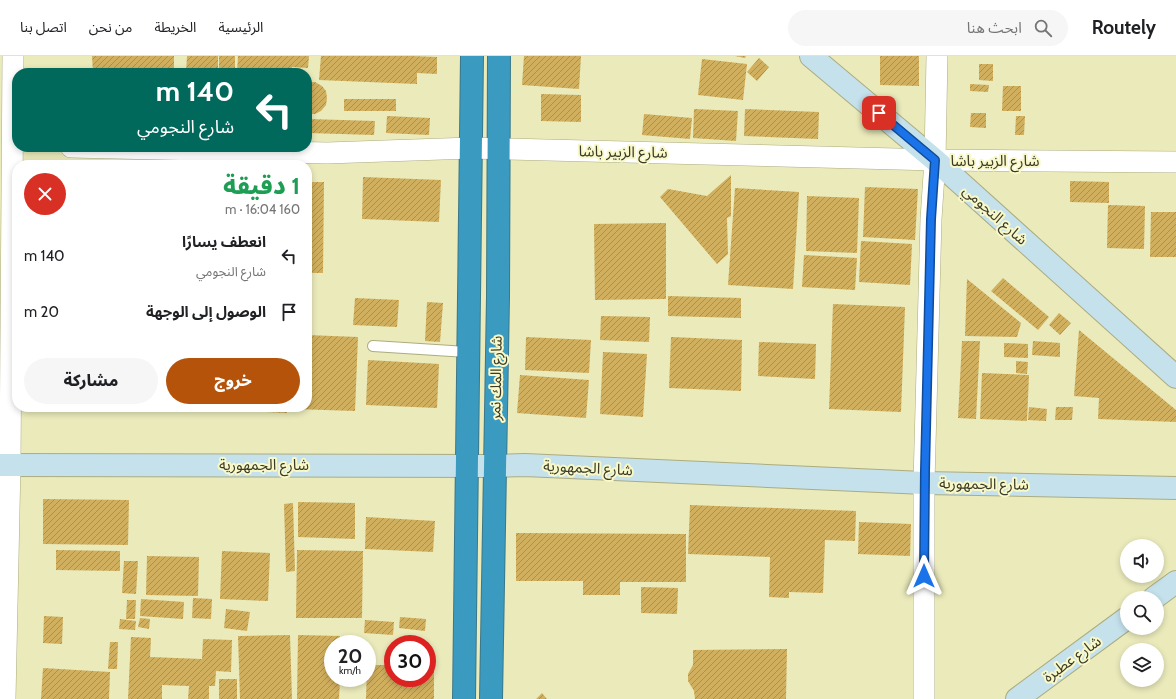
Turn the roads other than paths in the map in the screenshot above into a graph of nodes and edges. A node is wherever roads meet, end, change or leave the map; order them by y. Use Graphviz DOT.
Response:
graph roads {
  1 [pos="13,56"];
  2 [pos="472,56"];
  3 [pos="499,56"];
  4 [pos="811,56"];
  5 [pos="937,56"];
  6 [pos="13,68"];
  7 [pos="12,86"];
  8 [pos="10,146"];
  9 [pos="471,148"];
  10 [pos="498,149"];
  11 [pos="284,152"];
  12 [pos="935,160"];
  13 [pos="1176,162"];
  14 [pos="373,346"];
  15 [pos="468,352"];
  16 [pos="1176,377"];
  17 [pos="5,465"];
  18 [pos="467,465"];
  19 [pos="494,466"];
  20 [pos="924,483"];
  21 [pos="1176,488"];
  22 [pos="1176,582"];
  23 [pos="1164,591"];
  24 [pos="1120,623"];
  25 [pos="5,699"];
  26 [pos="464,699"];
  27 [pos="491,699"];
  28 [pos="924,699"];
  29 [pos="1017,699"];
  1 -- 6 [label="street"];
  2 -- 9 [label="highway, شارع المك نمر"];
  3 -- 10 [label="highway, شارع المك نمر"];
  4 -- 12 [label="main road, شارع النجومي"];
  5 -- 12 [label="street"];
  7 -- 8 [label="street"];
  8 -- 17 [label="street"];
  9 -- 10 [label="street, شارع الزبير باشا"];
  9 -- 11 [label="street, شارع الزبير باشا"];
  9 -- 15 [label="highway, شارع المك نمر"];
  10 -- 12 [label="street, شارع الزبير باشا"];
  10 -- 19 [label="highway, شارع المك نمر"];
  12 -- 13 [label="street, شارع الزبير باشا"];
  12 -- 16 [label="main road, شارع النجومي"];
  12 -- 20 [label="street"];
  14 -- 15 [label="lane"];
  15 -- 18 [label="highway, شارع المك نمر"];
  17 -- 18 [label="main road, شارع الجمهورية"];
  17 -- 25 [label="street"];
  18 -- 19 [label="main road, شارع الجمهورية"];
  18 -- 26 [label="highway, شارع المك نمر"];
  19 -- 20 [label="main road, شارع الجمهورية"];
  19 -- 27 [label="highway, شارع المك نمر"];
  20 -- 21 [label="main road, شارع الجمهورية"];
  20 -- 28 [label="street"];
  22 -- 23 [label="main road"];
  24 -- 29 [label="main road, شارع عطبرة"];
}
